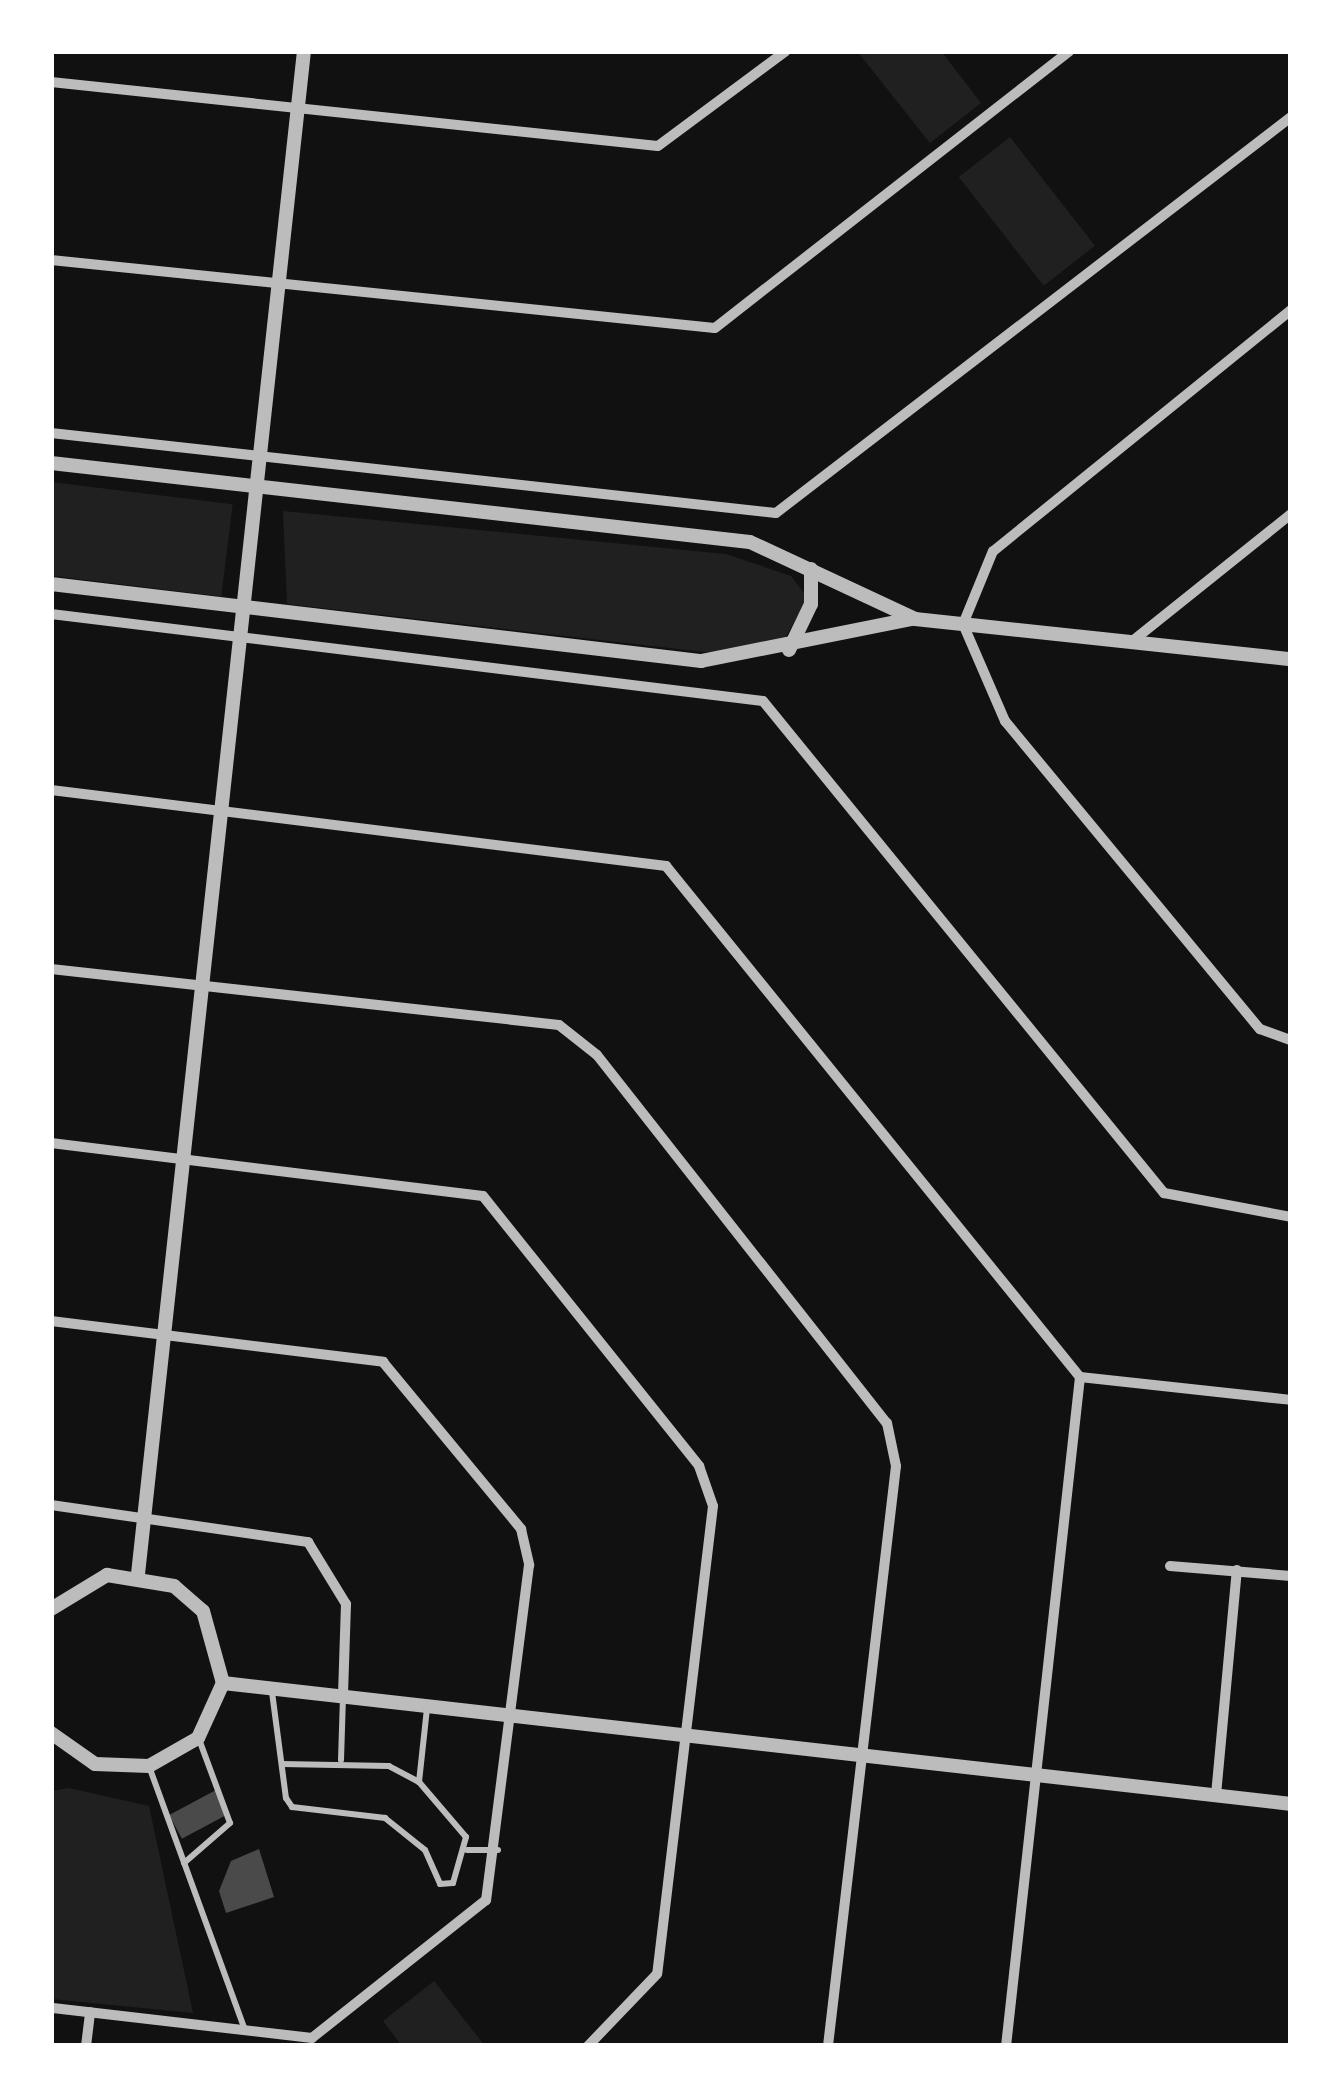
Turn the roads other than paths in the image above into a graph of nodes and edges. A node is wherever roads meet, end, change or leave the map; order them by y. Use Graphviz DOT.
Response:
graph roads {
  1 [pos="304,51"];
  2 [pos="786,51"];
  3 [pos="1070,51"];
  4 [pos="51,82"];
  5 [pos="298,107"];
  6 [pos="1291,117"];
  7 [pos="51,260"];
  8 [pos="276,282"];
  9 [pos="1291,310"];
  10 [pos="51,434"];
  11 [pos="260,456"];
  12 [pos="51,463"];
  13 [pos="257,484"];
  14 [pos="1291,514"];
  15 [pos="811,569"];
  16 [pos="51,584"];
  17 [pos="244,606"];
  18 [pos="51,614"];
  19 [pos="915,619"];
  20 [pos="963,624"];
  21 [pos="241,635"];
  22 [pos="1135,639"];
  23 [pos="789,650"];
  24 [pos="1291,658"];
  25 [pos="51,790"];
  26 [pos="221,809"];
  27 [pos="51,969"];
  28 [pos="202,984"];
  29 [pos="1291,1040"];
  30 [pos="51,1143"];
  31 [pos="183,1158"];
  32 [pos="1291,1217"];
  33 [pos="51,1321"];
  34 [pos="164,1331"];
  35 [pos="1080,1376"];
  36 [pos="1291,1400"];
  37 [pos="51,1505"];
  38 [pos="145,1511"];
  39 [pos="1170,1566"];
  40 [pos="1237,1570"];
  41 [pos="138,1574"];
  42 [pos="1291,1576"];
  43 [pos="51,1609"];
  44 [pos="223,1683"];
  45 [pos="272,1689"];
  46 [pos="343,1694"];
  47 [pos="427,1705"];
  48 [pos="512,1716"];
  49 [pos="51,1733"];
  50 [pos="686,1735"];
  51 [pos="198,1738"];
  52 [pos="859,1756"];
  53 [pos="341,1760"];
  54 [pos="282,1763"];
  55 [pos="148,1766"];
  56 [pos="1039,1775"];
  57 [pos="418,1782"];
  58 [pos="1216,1795"];
  59 [pos="1291,1804"];
  60 [pos="467,1850"];
  61 [pos="498,1850"];
  62 [pos="184,1863"];
  63 [pos="51,2008"];
  64 [pos="90,2012"];
  65 [pos="245,2031"];
  66 [pos="86,2046"];
  67 [pos="588,2046"];
  68 [pos="828,2046"];
  69 [pos="1006,2046"];
  1 -- 5 [label="street"];
  2 -- 5 [label="street"];
  3 -- 8 [label="street"];
  4 -- 5 [label="street"];
  5 -- 8 [label="street"];
  6 -- 11 [label="street"];
  7 -- 8 [label="street"];
  8 -- 11 [label="street"];
  9 -- 20 [label="street"];
  10 -- 11 [label="street"];
  11 -- 13 [label="street"];
  12 -- 13 [label="street"];
  13 -- 15 [label="street"];
  13 -- 17 [label="street"];
  14 -- 22 [label="street"];
  15 -- 19 [label="street"];
  15 -- 23 [label="street"];
  16 -- 17 [label="street"];
  17 -- 21 [label="street"];
  17 -- 23 [label="street"];
  18 -- 21 [label="street"];
  19 -- 20 [label="street"];
  19 -- 23 [label="street"];
  20 -- 22 [label="street"];
  20 -- 29 [label="street"];
  21 -- 26 [label="street"];
  21 -- 32 [label="street"];
  22 -- 24 [label="street"];
  25 -- 26 [label="street"];
  26 -- 28 [label="street"];
  26 -- 35 [label="street"];
  27 -- 28 [label="street"];
  28 -- 31 [label="street"];
  28 -- 52 [label="street"];
  30 -- 31 [label="street"];
  31 -- 34 [label="street"];
  31 -- 50 [label="street"];
  33 -- 34 [label="street"];
  34 -- 38 [label="street"];
  34 -- 48 [label="street"];
  35 -- 36 [label="street"];
  35 -- 56 [label="street"];
  37 -- 38 [label="street"];
  38 -- 41 [label="street"];
  38 -- 46 [label="street"];
  39 -- 40 [label="street"];
  40 -- 42 [label="street"];
  40 -- 58 [label="street"];
  41 -- 43 [label="street"];
  41 -- 44 [label="street"];
  44 -- 45 [label="street"];
  44 -- 51 [label="street"];
  45 -- 46 [label="street"];
  45 -- 54 [label="lane"];
  46 -- 47 [label="street"];
  46 -- 53 [label="lane"];
  47 -- 48 [label="street"];
  47 -- 57 [label="lane"];
  48 -- 50 [label="street"];
  48 -- 61 [label="street"];
  49 -- 55 [label="street"];
  50 -- 52 [label="street"];
  50 -- 67 [label="street"];
  51 -- 55 [label="street"];
  51 -- 62 [label="lane"];
  52 -- 56 [label="street"];
  52 -- 68 [label="street"];
  53 -- 54 [label="lane"];
  53 -- 57 [label="lane"];
  54 -- 60 [label="lane"];
  55 -- 62 [label="lane"];
  56 -- 58 [label="street"];
  56 -- 69 [label="street"];
  57 -- 60 [label="lane"];
  58 -- 59 [label="street"];
  60 -- 61 [label="lane"];
  61 -- 65 [label="street"];
  62 -- 65 [label="lane"];
  63 -- 64 [label="street"];
  64 -- 65 [label="street"];
  64 -- 66 [label="street"];
}
